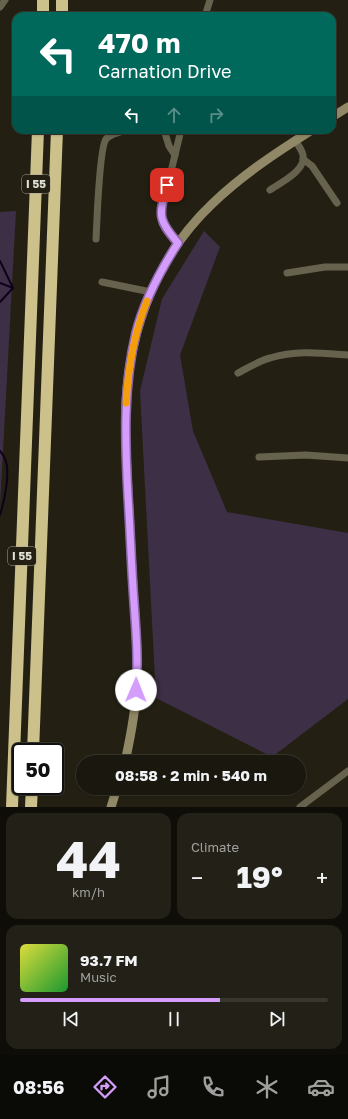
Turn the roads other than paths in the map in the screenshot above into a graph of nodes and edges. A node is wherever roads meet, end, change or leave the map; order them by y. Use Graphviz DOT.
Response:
graph roads {
  1 [pos="5,0"];
  2 [pos="43,0"];
  3 [pos="62,0"];
  4 [pos="210,0"];
  5 [pos="0,7"];
  6 [pos="43,12"];
  7 [pos="62,12"];
  8 [pos="206,12"];
  9 [pos="348,107"];
  10 [pos="336,114"];
  11 [pos="38,134"];
  12 [pos="57,134"];
  13 [pos="116,134"];
  14 [pos="165,134"];
  15 [pos="180,134"];
  16 [pos="305,134"];
  17 [pos="295,140"];
  18 [pos="175,154"];
  19 [pos="303,159"];
  20 [pos="270,190"];
  21 [pos="337,204"];
  22 [pos="96,239"];
  23 [pos="178,243"];
  24 [pos="348,267"];
  25 [pos="287,273"];
  26 [pos="102,282"];
  27 [pos="151,292"];
  28 [pos="348,355"];
  29 [pos="238,373"];
  30 [pos="259,457"];
  31 [pos="348,458"];
  32 [pos="34,743"];
  33 [pos="126,755"];
  34 [pos="348,771"];
  35 [pos="32,795"];
  36 [pos="115,795"];
  37 [pos="12,807"];
  38 [pos="31,807"];
  39 [pos="111,807"];
  40 [pos="300,807"];
  1 -- 5 [label="street"];
  2 -- 6 [label="highway"];
  3 -- 7 [label="highway"];
  4 -- 8 [label="street"];
  9 -- 10 [label="main road"];
  11 -- 37 [label="highway, I 55"];
  12 -- 32 [label="highway, I 55"];
  13 -- 22 [label="street"];
  14 -- 18 [label="street"];
  15 -- 18 [label="street"];
  16 -- 17 [label="main road"];
  17 -- 19 [label="street"];
  17 -- 23 [label="main road"];
  18 -- 23 [label="street"];
  19 -- 20 [label="street"];
  19 -- 21 [label="street"];
  23 -- 27 [label="main road"];
  24 -- 25 [label="street"];
  26 -- 27 [label="street"];
  27 -- 33 [label="main road"];
  28 -- 29 [label="street"];
  30 -- 31 [label="street"];
  34 -- 40 [label="street"];
  35 -- 38 [label="highway"];
  36 -- 39 [label="main road"];
}
